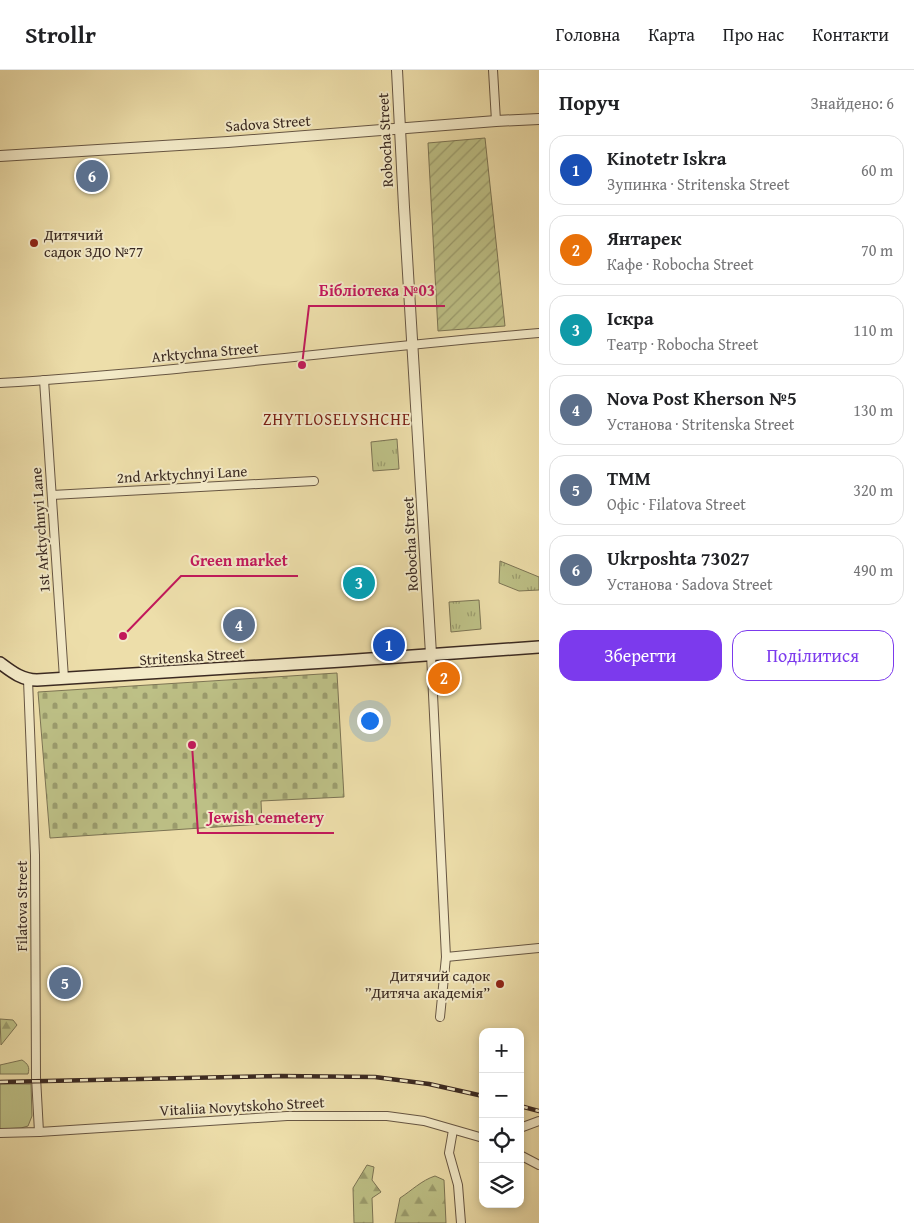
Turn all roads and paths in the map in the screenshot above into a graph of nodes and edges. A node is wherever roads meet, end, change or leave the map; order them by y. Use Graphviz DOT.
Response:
graph roads {
  1 [pos="397,70"];
  2 [pos="493,70"];
  3 [pos="539,120"];
  4 [pos="496,121"];
  5 [pos="399,128"];
  6 [pos="0,156"];
  7 [pos="539,333"];
  8 [pos="412,344"];
  9 [pos="44,380"];
  10 [pos="0,383"];
  11 [pos="314,481"];
  12 [pos="52,495"];
  13 [pos="539,647"];
  14 [pos="432,654"];
  15 [pos="0,663"];
  16 [pos="64,678"];
  17 [pos="28,680"];
  18 [pos="539,948"];
  19 [pos="446,957"];
  20 [pos="440,1017"];
  21 [pos="539,1120"];
  22 [pos="524,1126"];
  23 [pos="453,1130"];
  24 [pos="40,1132"];
  25 [pos="0,1133"];
  26 [pos="479,1137"];
  27 [pos="524,1157"];
  28 [pos="539,1165"];
  29 [pos="461,1223"];
  1 -- 5 [label="street, Robocha Street"];
  2 -- 4 [label="street"];
  3 -- 4 [label="street, Sadova Street"];
  4 -- 5 [label="street, Sadova Street"];
  5 -- 6 [label="street, Sadova Street"];
  5 -- 8 [label="street, Robocha Street"];
  7 -- 8 [label="street, Arktychna Street"];
  8 -- 9 [label="street, Arktychna Street"];
  8 -- 14 [label="street, Robocha Street"];
  9 -- 10 [label="street, Arktychna Street"];
  9 -- 12 [label="street, 1st Arktychnyi Lane"];
  11 -- 12 [label="street, 2nd Arktychnyi Lane"];
  12 -- 16 [label="street, 1st Arktychnyi Lane"];
  13 -- 14 [label="main road, Stritenska Street"];
  14 -- 16 [label="main road, Stritenska Street"];
  14 -- 19 [label="street, Robocha Street"];
  15 -- 17 [label="main road"];
  16 -- 17 [label="main road, Stritenska Street"];
  17 -- 24 [label="street, Filatova Street"];
  18 -- 19 [label="street"];
  19 -- 20 [label="street, Robocha Street"];
  21 -- 22 [label="street"];
  23 -- 24 [label="street, Vitaliia Novytskoho Street"];
  23 -- 26 [label="street, Vitaliia Novytskoho Street"];
  23 -- 29 [label="street"];
  24 -- 25 [label="street, Vitaliia Novytskoho Street"];
  27 -- 28 [label="street"];
}
